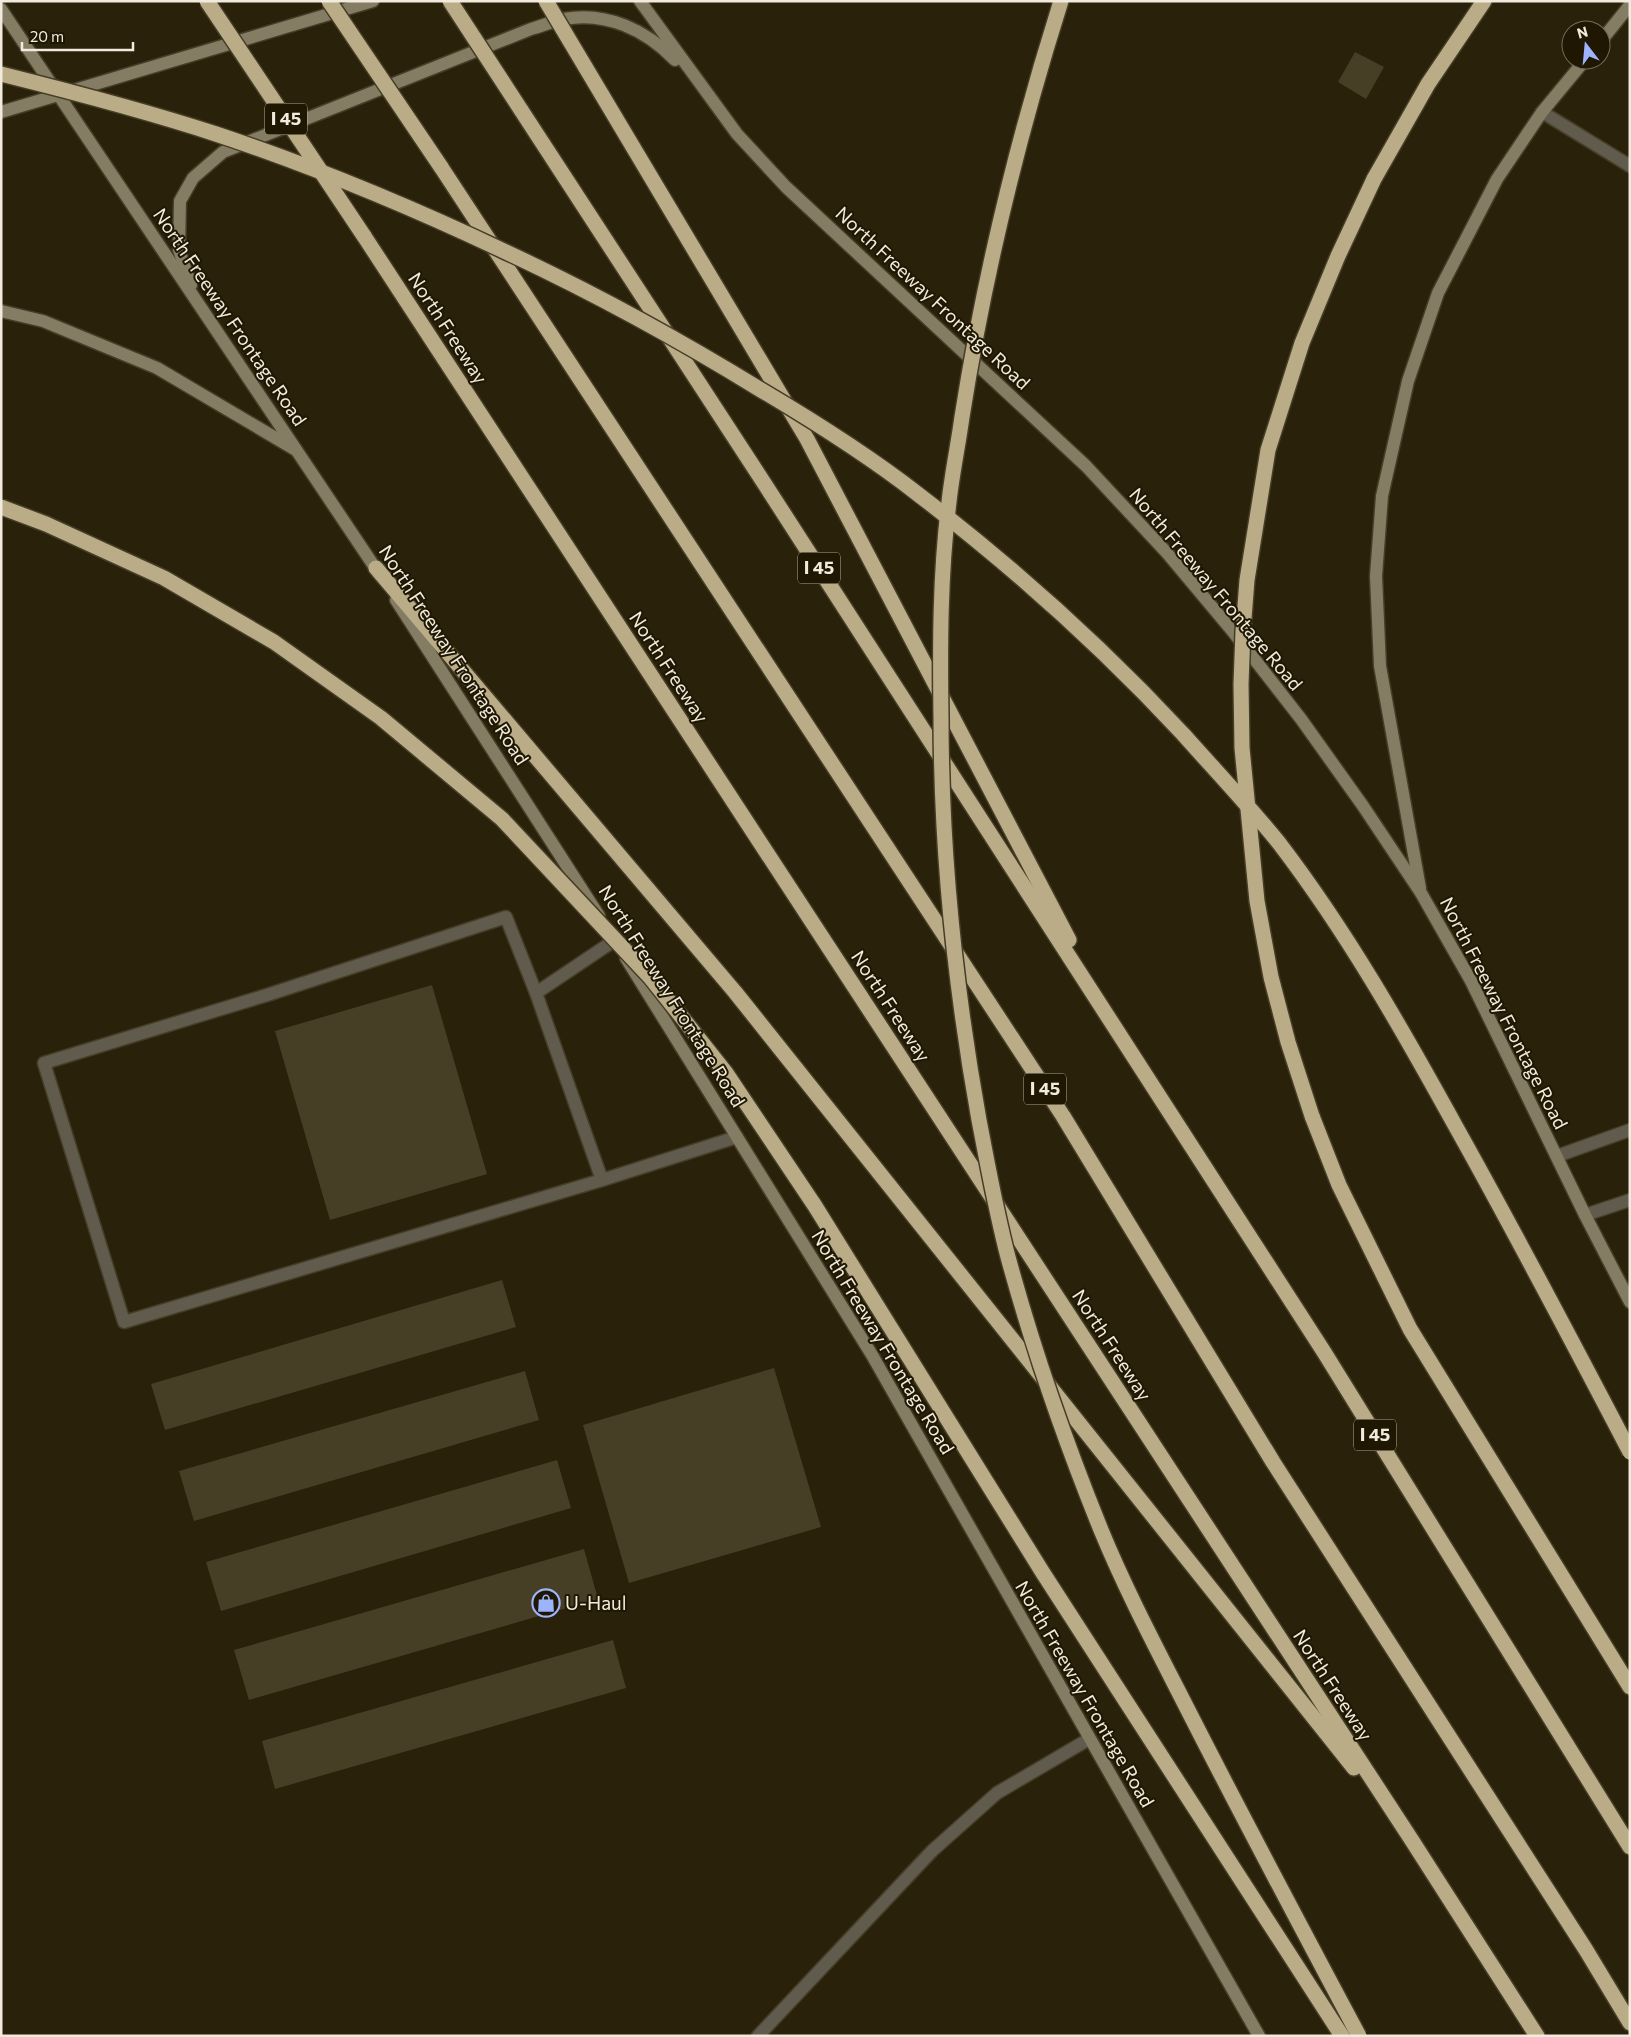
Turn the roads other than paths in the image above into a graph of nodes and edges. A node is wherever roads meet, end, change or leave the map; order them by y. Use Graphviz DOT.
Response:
graph roads {
  1 [pos="330,1"];
  2 [pos="373,1"];
  3 [pos="450,1"];
  4 [pos="546,1"];
  5 [pos="640,1"];
  6 [pos="1062,1"];
  7 [pos="1484,1"];
  8 [pos="208,3"];
  9 [pos="1630,6"];
  10 [pos="1,9"];
  11 [pos="1611,29"];
  12 [pos="1577,70"];
  13 [pos="1,74"];
  14 [pos="699,85"];
  15 [pos="59,96"];
  16 [pos="1,112"];
  17 [pos="1542,112"];
  18 [pos="1630,166"];
  19 [pos="197,302"];
  20 [pos="1,311"];
  21 [pos="299,452"];
  22 [pos="1,508"];
  23 [pos="376,568"];
  24 [pos="1421,893"];
  25 [pos="615,940"];
  26 [pos="536,993"];
  27 [pos="1115,1028"];
  28 [pos="1630,1130"];
  29 [pos="737,1137"];
  30 [pos="1557,1156"];
  31 [pos="602,1180"];
  32 [pos="1630,1200"];
  33 [pos="1585,1215"];
  34 [pos="1630,1302"];
  35 [pos="1630,1452"];
  36 [pos="1630,1687"];
  37 [pos="1089,1739"];
  38 [pos="1411,1839"];
  39 [pos="1630,1846"];
  40 [pos="1630,2023"];
  41 [pos="758,2036"];
  42 [pos="1259,2036"];
  43 [pos="1342,2036"];
  44 [pos="1359,2036"];
  45 [pos="1537,2036"];
  1 -- 40 [label="highway, I 45, bridge"];
  2 -- 15 [label="main road"];
  3 -- 27 [label="highway, I 45, bridge"];
  4 -- 27 [label="highway, bridge"];
  5 -- 14 [label="main road, North Freeway Frontage Road"];
  6 -- 44 [label="highway, bridge"];
  7 -- 36 [label="highway, bridge"];
  8 -- 38 [label="highway, North Freeway / I 45, bridge"];
  9 -- 11 [label="main road"];
  10 -- 15 [label="main road, North Freeway Frontage Road"];
  12 -- 17 [label="main road"];
  13 -- 35 [label="highway, bridge"];
  14 -- 19 [label="main road"];
  14 -- 24 [label="main road, North Freeway Frontage Road"];
  15 -- 16 [label="main road"];
  15 -- 19 [label="main road, North Freeway Frontage Road"];
  17 -- 18 [label="street"];
  17 -- 24 [label="main road"];
  19 -- 21 [label="main road, North Freeway Frontage Road"];
  20 -- 21 [label="main road"];
  21 -- 23 [label="main road, North Freeway Frontage Road"];
  22 -- 43 [label="highway, bridge"];
  23 -- 25 [label="main road, North Freeway Frontage Road"];
  23 -- 38 [label="highway"];
  24 -- 30 [label="main road, North Freeway Frontage Road"];
  25 -- 26 [label="street"];
  25 -- 29 [label="main road, North Freeway Frontage Road"];
  26 -- 31 [label="street"];
  26 -- 31 [label="street"];
  27 -- 39 [label="highway, I 45"];
  28 -- 30 [label="street"];
  29 -- 31 [label="street"];
  29 -- 37 [label="main road, North Freeway Frontage Road"];
  30 -- 33 [label="main road, North Freeway Frontage Road"];
  32 -- 33 [label="street"];
  33 -- 34 [label="main road, North Freeway Frontage Road"];
  37 -- 41 [label="street"];
  37 -- 42 [label="main road, North Freeway Frontage Road"];
  38 -- 45 [label="highway, North Freeway / I 45"];
}
